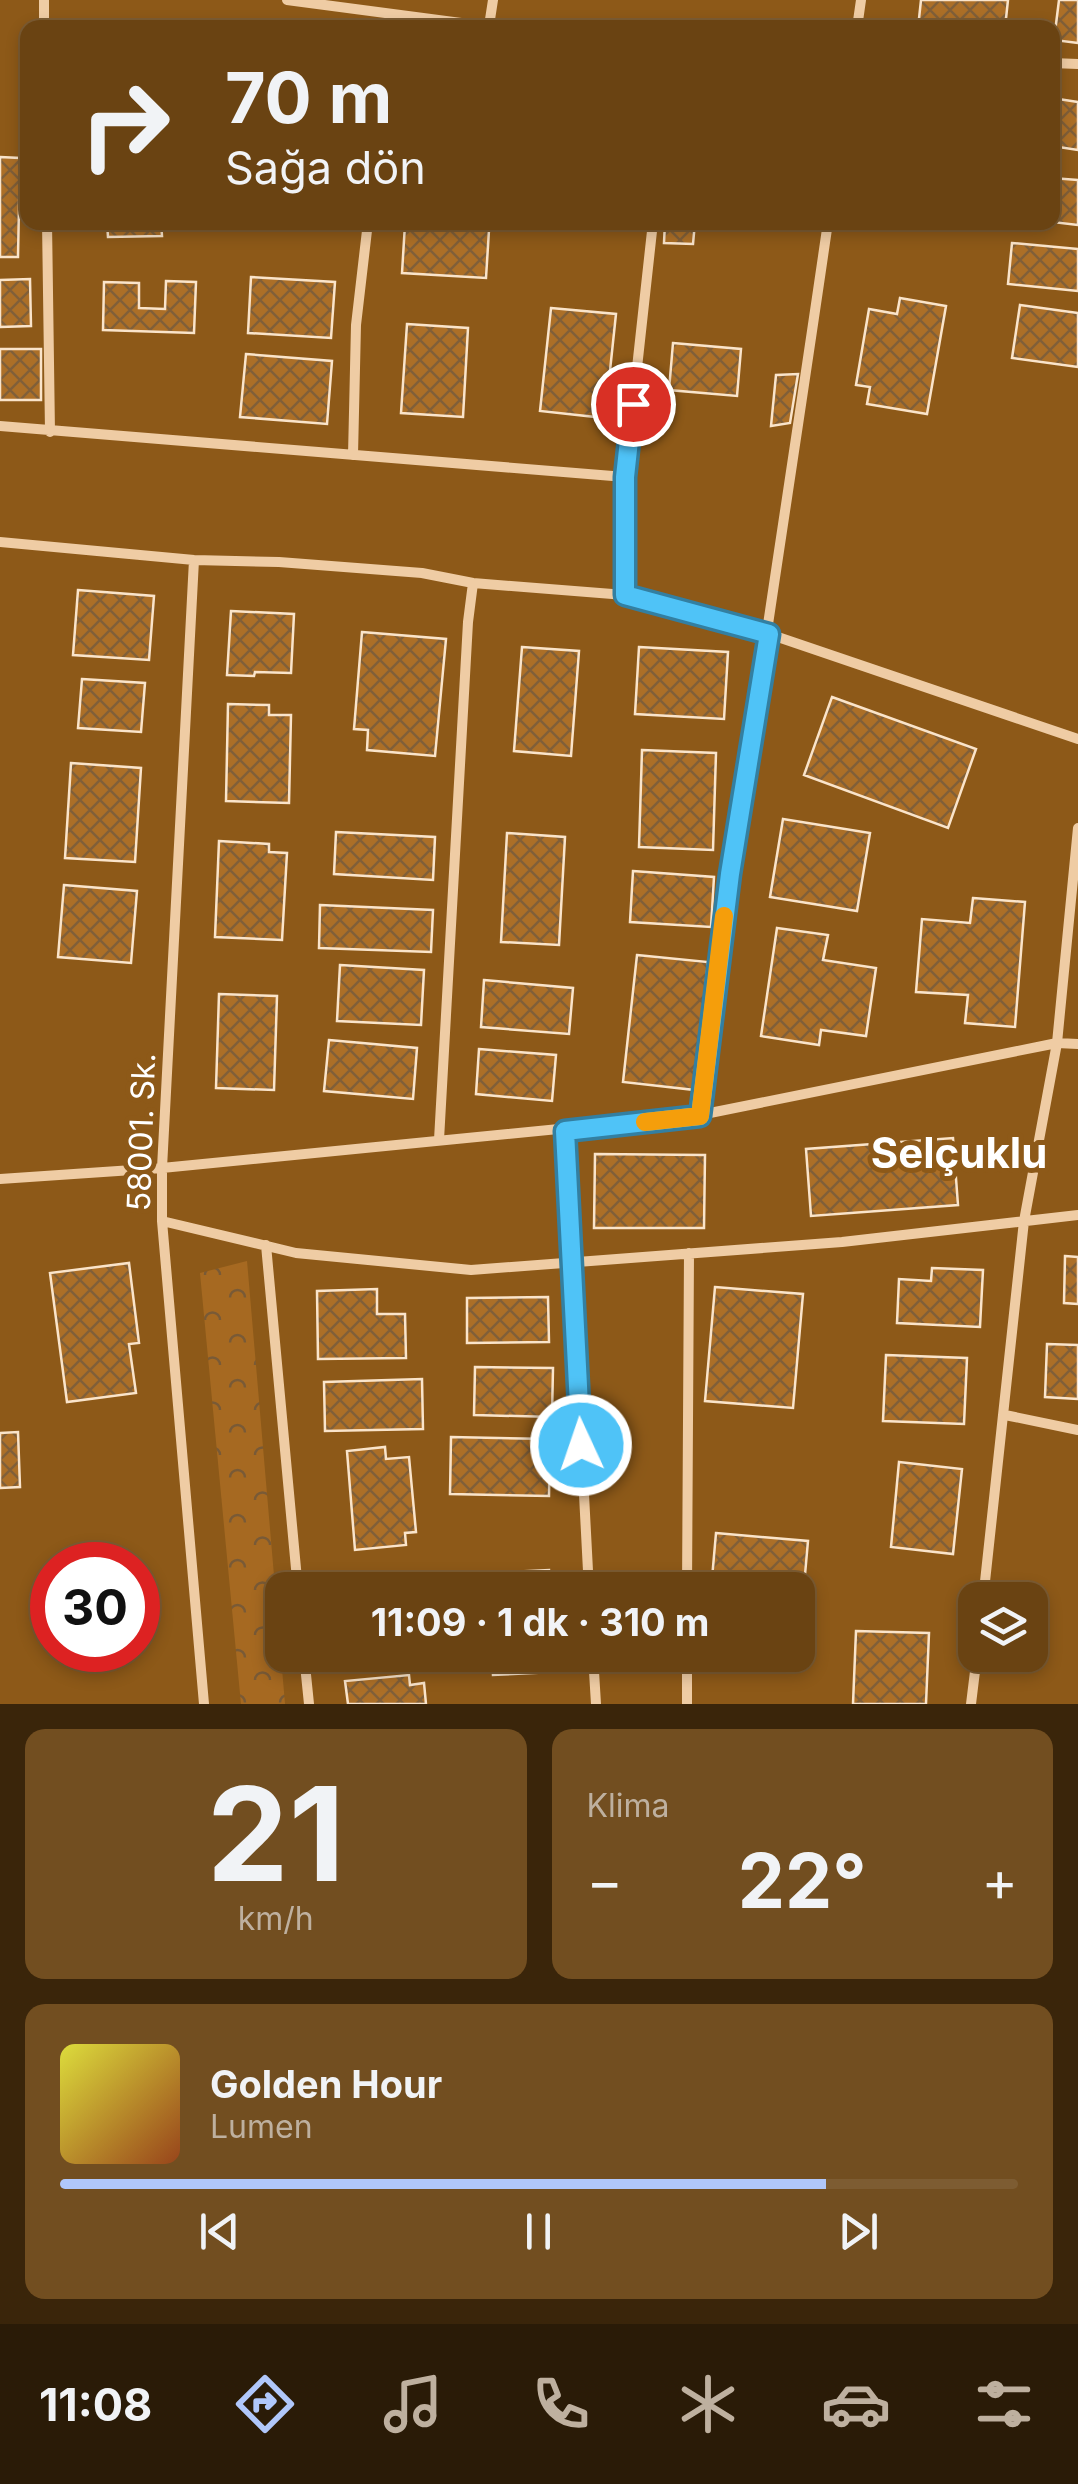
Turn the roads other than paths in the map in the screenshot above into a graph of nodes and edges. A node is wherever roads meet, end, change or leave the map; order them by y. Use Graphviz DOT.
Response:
graph roads {
  1 [pos="288,0"];
  2 [pos="386,20"];
  3 [pos="47,230"];
  4 [pos="367,230"];
  5 [pos="652,230"];
  6 [pos="827,230"];
  7 [pos="0,426"];
  8 [pos="50,432"];
  9 [pos="353,455"];
  10 [pos="625,477"];
  11 [pos="0,542"];
  12 [pos="194,560"];
  13 [pos="473,583"];
  14 [pos="625,595"];
  15 [pos="769,634"];
  16 [pos="1078,740"];
  17 [pos="1078,828"];
  18 [pos="1056,1043"];
  19 [pos="1078,1044"];
  20 [pos="700,1116"];
  21 [pos="565,1131"];
  22 [pos="440,1140"];
  23 [pos="162,1168"];
  24 [pos="0,1179"];
  25 [pos="1078,1216"];
  26 [pos="162,1221"];
  27 [pos="1024,1221"];
  28 [pos="266,1246"];
  29 [pos="689,1254"];
  30 [pos="571,1264"];
  31 [pos="1005,1415"];
  32 [pos="1078,1430"];
  33 [pos="296,1572"];
  34 [pos="588,1572"];
  35 [pos="687,1572"];
  36 [pos="985,1582"];
  37 [pos="306,1672"];
  38 [pos="594,1672"];
  39 [pos="687,1672"];
  40 [pos="975,1672"];
  41 [pos="204,1704"];
  42 [pos="309,1704"];
  43 [pos="596,1704"];
  44 [pos="687,1704"];
  45 [pos="971,1704"];
  1 -- 2 [label="street"];
  3 -- 8 [label="street"];
  4 -- 9 [label="street"];
  5 -- 10 [label="street"];
  6 -- 15 [label="street"];
  7 -- 8 [label="street"];
  8 -- 9 [label="street"];
  9 -- 10 [label="street"];
  10 -- 14 [label="street"];
  11 -- 12 [label="street"];
  12 -- 13 [label="street"];
  12 -- 23 [label="street, 58001. Sk."];
  13 -- 14 [label="street"];
  13 -- 22 [label="street"];
  14 -- 15 [label="street"];
  15 -- 16 [label="street"];
  15 -- 20 [label="street"];
  17 -- 18 [label="street"];
  18 -- 19 [label="street"];
  18 -- 20 [label="street"];
  18 -- 27 [label="street"];
  20 -- 21 [label="street"];
  21 -- 22 [label="street"];
  21 -- 30 [label="street"];
  22 -- 23 [label="street"];
  23 -- 24 [label="street"];
  23 -- 26 [label="street, 58001. Sk."];
  25 -- 27 [label="street"];
  26 -- 28 [label="street"];
  26 -- 41 [label="street, 58001. Sk."];
  27 -- 29 [label="street"];
  27 -- 31 [label="street"];
  28 -- 30 [label="street"];
  28 -- 33 [label="street"];
  29 -- 30 [label="street"];
  29 -- 35 [label="street"];
  30 -- 34 [label="street"];
  31 -- 32 [label="street"];
  31 -- 36 [label="street"];
  37 -- 42 [label="street"];
  38 -- 43 [label="street"];
  39 -- 44 [label="street"];
  40 -- 45 [label="street"];
}
